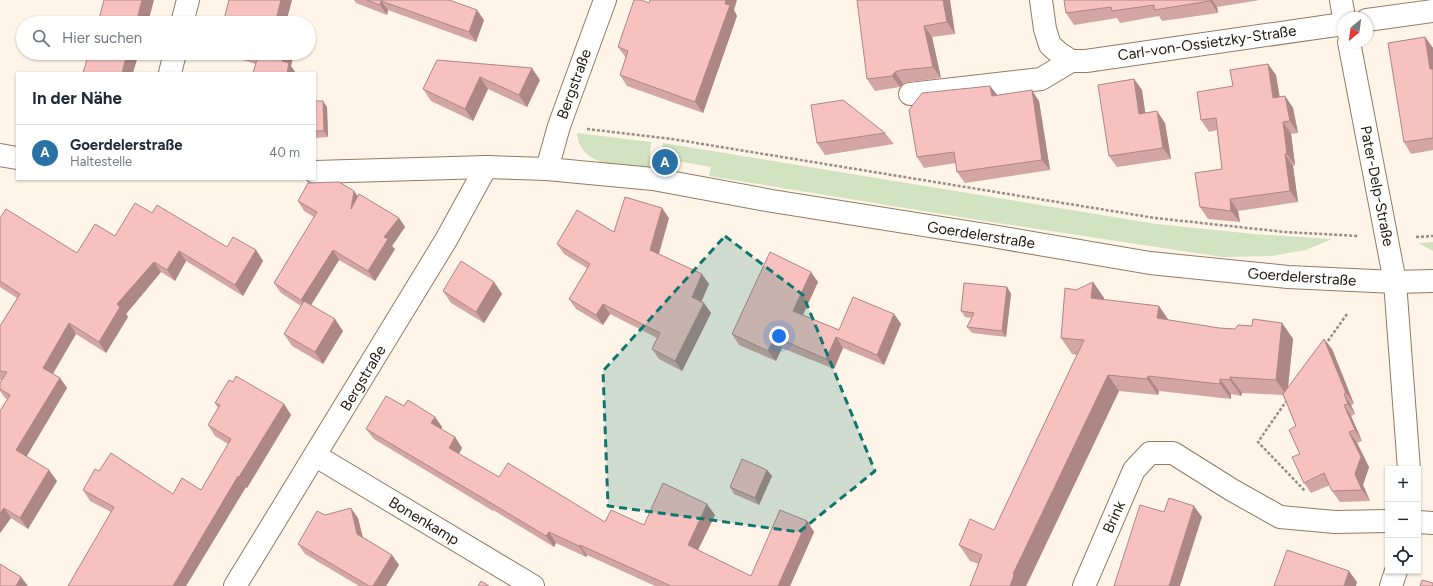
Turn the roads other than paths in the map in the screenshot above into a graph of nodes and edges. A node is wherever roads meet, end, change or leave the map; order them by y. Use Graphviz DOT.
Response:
graph roads {
  1 [pos="188,0"];
  2 [pos="605,0"];
  3 [pos="1041,0"];
  4 [pos="1341,0"];
  5 [pos="1433,11"];
  6 [pos="1343,12"];
  7 [pos="184,16"];
  8 [pos="1373,19"];
  9 [pos="1337,25"];
  10 [pos="1350,48"];
  11 [pos="173,60"];
  12 [pos="1071,61"];
  13 [pos="170,72"];
  14 [pos="910,94"];
  15 [pos="0,155"];
  16 [pos="16,158"];
  17 [pos="486,167"];
  18 [pos="547,169"];
  19 [pos="316,172"];
  20 [pos="1433,281"];
  21 [pos="1396,282"];
  22 [pos="316,456"];
  23 [pos="1409,466"];
  24 [pos="1385,521"];
  25 [pos="1421,522"];
  26 [pos="1433,523"];
  27 [pos="1395,574"];
  28 [pos="235,586"];
  29 [pos="533,586"];
  30 [pos="1084,586"];
  31 [pos="1392,586"];
  1 -- 7 [label="street"];
  2 -- 18 [label="street, Bergstraße"];
  3 -- 12 [label="street"];
  4 -- 6 [label="street"];
  5 -- 8 [label="street"];
  9 -- 12 [label="street, Carl-von-Ossietzky-Straße"];
  10 -- 21 [label="street, Pater-Delp-Straße"];
  11 -- 13 [label="street"];
  12 -- 14 [label="street, Carl-von-Ossietzky-Straße"];
  15 -- 16 [label="street"];
  17 -- 18 [label="street, Goerdelerstraße"];
  17 -- 19 [label="street, Goerdelerstraße"];
  17 -- 22 [label="street, Bergstraße"];
  18 -- 21 [label="street, Goerdelerstraße"];
  20 -- 21 [label="street, Goerdelerstraße"];
  21 -- 23 [label="street, Pater-Delp-Straße"];
  22 -- 28 [label="street, Bergstraße"];
  22 -- 29 [label="street, Bonenkamp"];
  24 -- 30 [label="street, Brink"];
  25 -- 26 [label="street"];
  27 -- 31 [label="street"];
}
